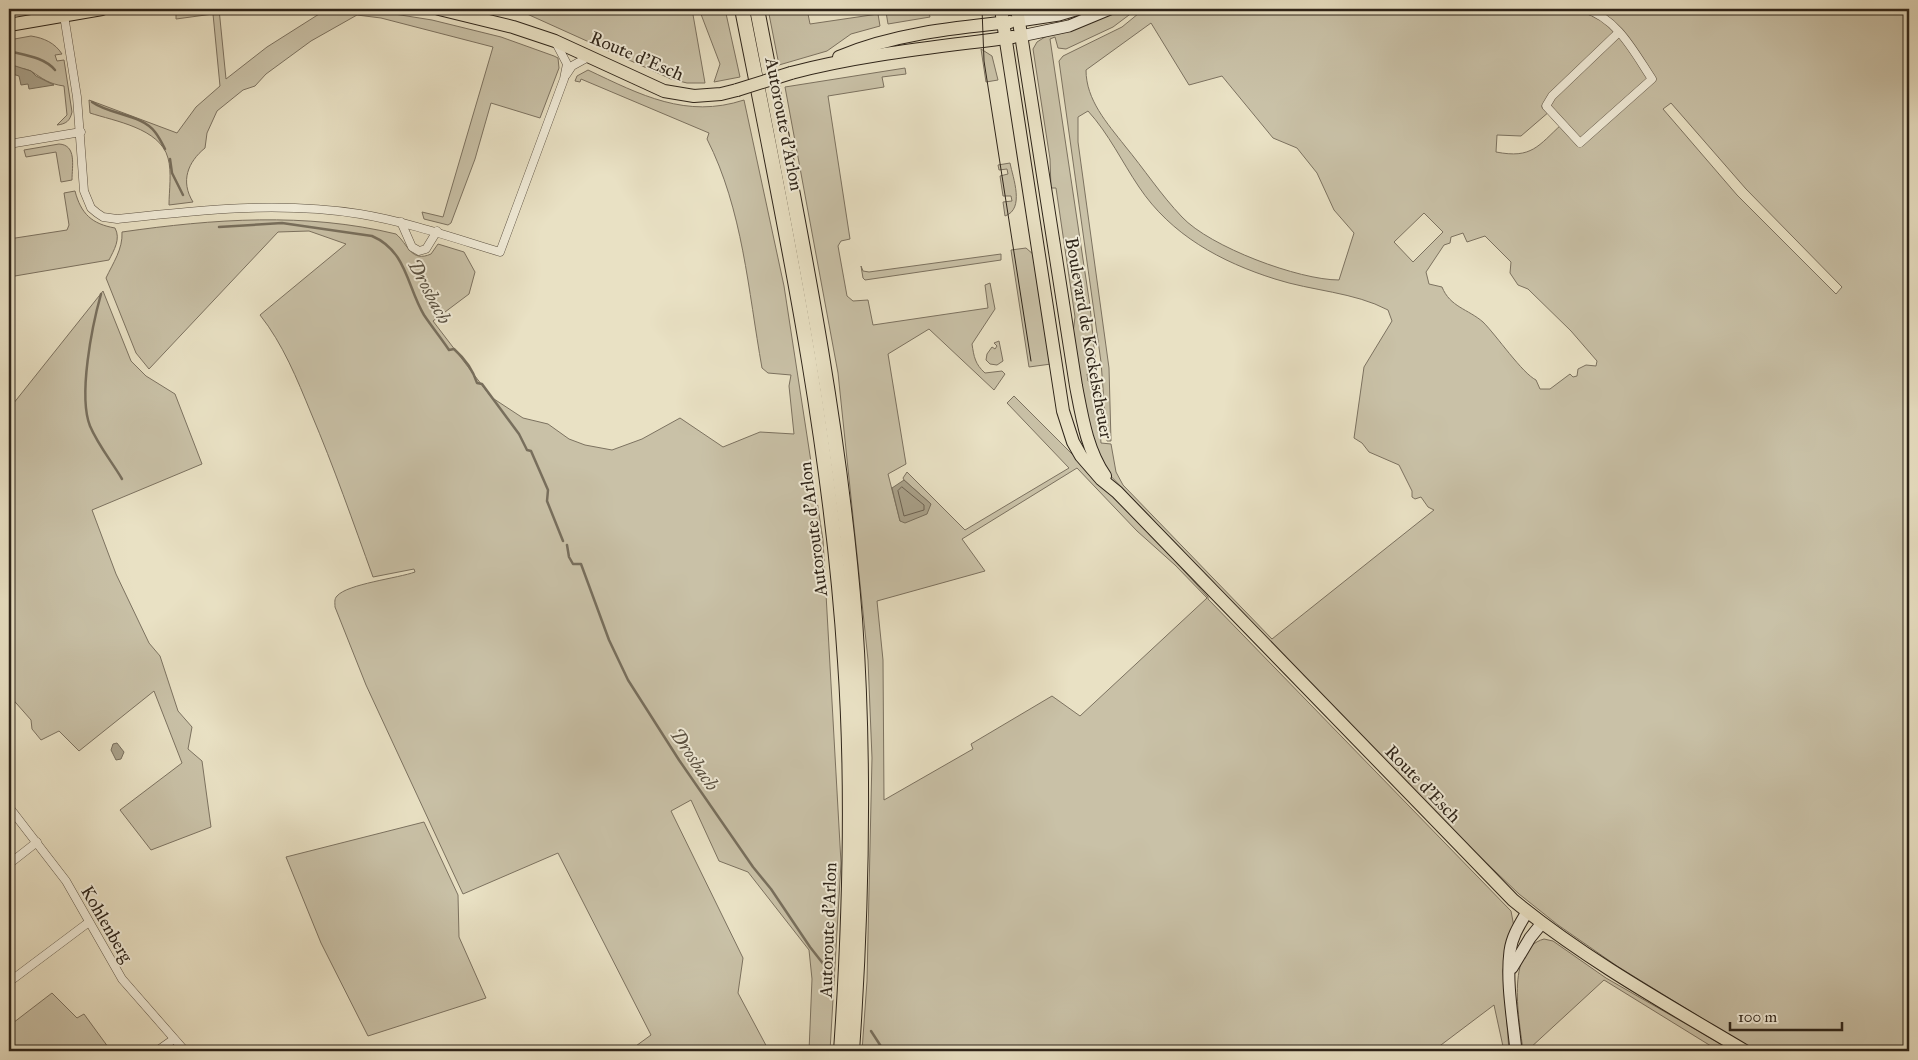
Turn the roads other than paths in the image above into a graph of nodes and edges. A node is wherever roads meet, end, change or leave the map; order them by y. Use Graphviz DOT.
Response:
graph roads {
  1 [pos="102,9"];
  2 [pos="439,9"];
  3 [pos="742,9"];
  4 [pos="757,9"];
  5 [pos="1001,9"];
  6 [pos="1079,9"];
  7 [pos="1110,9"];
  8 [pos="1584,9"];
  9 [pos="64,12"];
  10 [pos="1018,15"];
  11 [pos="1003,23"];
  12 [pos="9,25"];
  13 [pos="1619,32"];
  14 [pos="1021,36"];
  15 [pos="1006,38"];
  16 [pos="555,41"];
  17 [pos="591,56"];
  18 [pos="824,64"];
  19 [pos="564,79"];
  20 [pos="81,132"];
  21 [pos="9,144"];
  22 [pos="401,222"];
  23 [pos="436,231"];
  24 [pos="1117,492"];
  25 [pos="9,807"];
  26 [pos="37,842"];
  27 [pos="9,864"];
  28 [pos="1527,912"];
  29 [pos="89,922"];
  30 [pos="1542,924"];
  31 [pos="1510,972"];
  32 [pos="9,982"];
  33 [pos="174,1039"];
  34 [pos="158,1051"];
  35 [pos="185,1051"];
  36 [pos="841,1051"];
  37 [pos="852,1051"];
  38 [pos="1516,1051"];
  39 [pos="1745,1051"];
  1 -- 9 [label="main road"];
  2 -- 16 [label="main road, Route d'Esch"];
  3 -- 36 [label="highway, Autoroute d'Arlon"];
  4 -- 37 [label="highway, Autoroute d'Arlon"];
  5 -- 11 [label="main road, Boulevard de Kockelscheuer"];
  6 -- 10 [label="main road"];
  7 -- 14 [label="main road"];
  8 -- 13 [label="street"];
  9 -- 12 [label="main road"];
  9 -- 20 [label="street"];
  10 -- 11 [label="main road, Route d'Esch"];
  10 -- 14 [label="main road, Boulevard de Kockelscheuer"];
  11 -- 15 [label="main road, Boulevard de Kockelscheuer"];
  11 -- 18 [label="main road, Route d'Esch"];
  13 -- 13 [label="street"];
  14 -- 15 [label="main road, Route d'Esch"];
  14 -- 24 [label="main road, Boulevard de Kockelscheuer"];
  15 -- 18 [label="main road, Route d'Esch"];
  15 -- 24 [label="main road, Boulevard de Kockelscheuer"];
  16 -- 17 [label="main road, Route d'Esch"];
  16 -- 19 [label="street"];
  17 -- 18 [label="main road, Route d'Esch, bridge"];
  17 -- 19 [label="street"];
  19 -- 23 [label="street"];
  20 -- 21 [label="street"];
  20 -- 22 [label="street"];
  22 -- 23 [label="street"];
  22 -- 23 [label="street"];
  24 -- 28 [label="main road, Route d'Esch"];
  25 -- 26 [label="street, Kohlenberg"];
  26 -- 27 [label="street"];
  26 -- 29 [label="street, Kohlenberg"];
  28 -- 30 [label="main road, Route d'Esch"];
  28 -- 31 [label="main road"];
  29 -- 32 [label="street"];
  29 -- 33 [label="street, Kohlenberg"];
  30 -- 31 [label="main road"];
  30 -- 39 [label="main road, Route d'Esch"];
  31 -- 38 [label="main road"];
  33 -- 34 [label="street"];
  33 -- 35 [label="street, Kohlenberg"];
}
